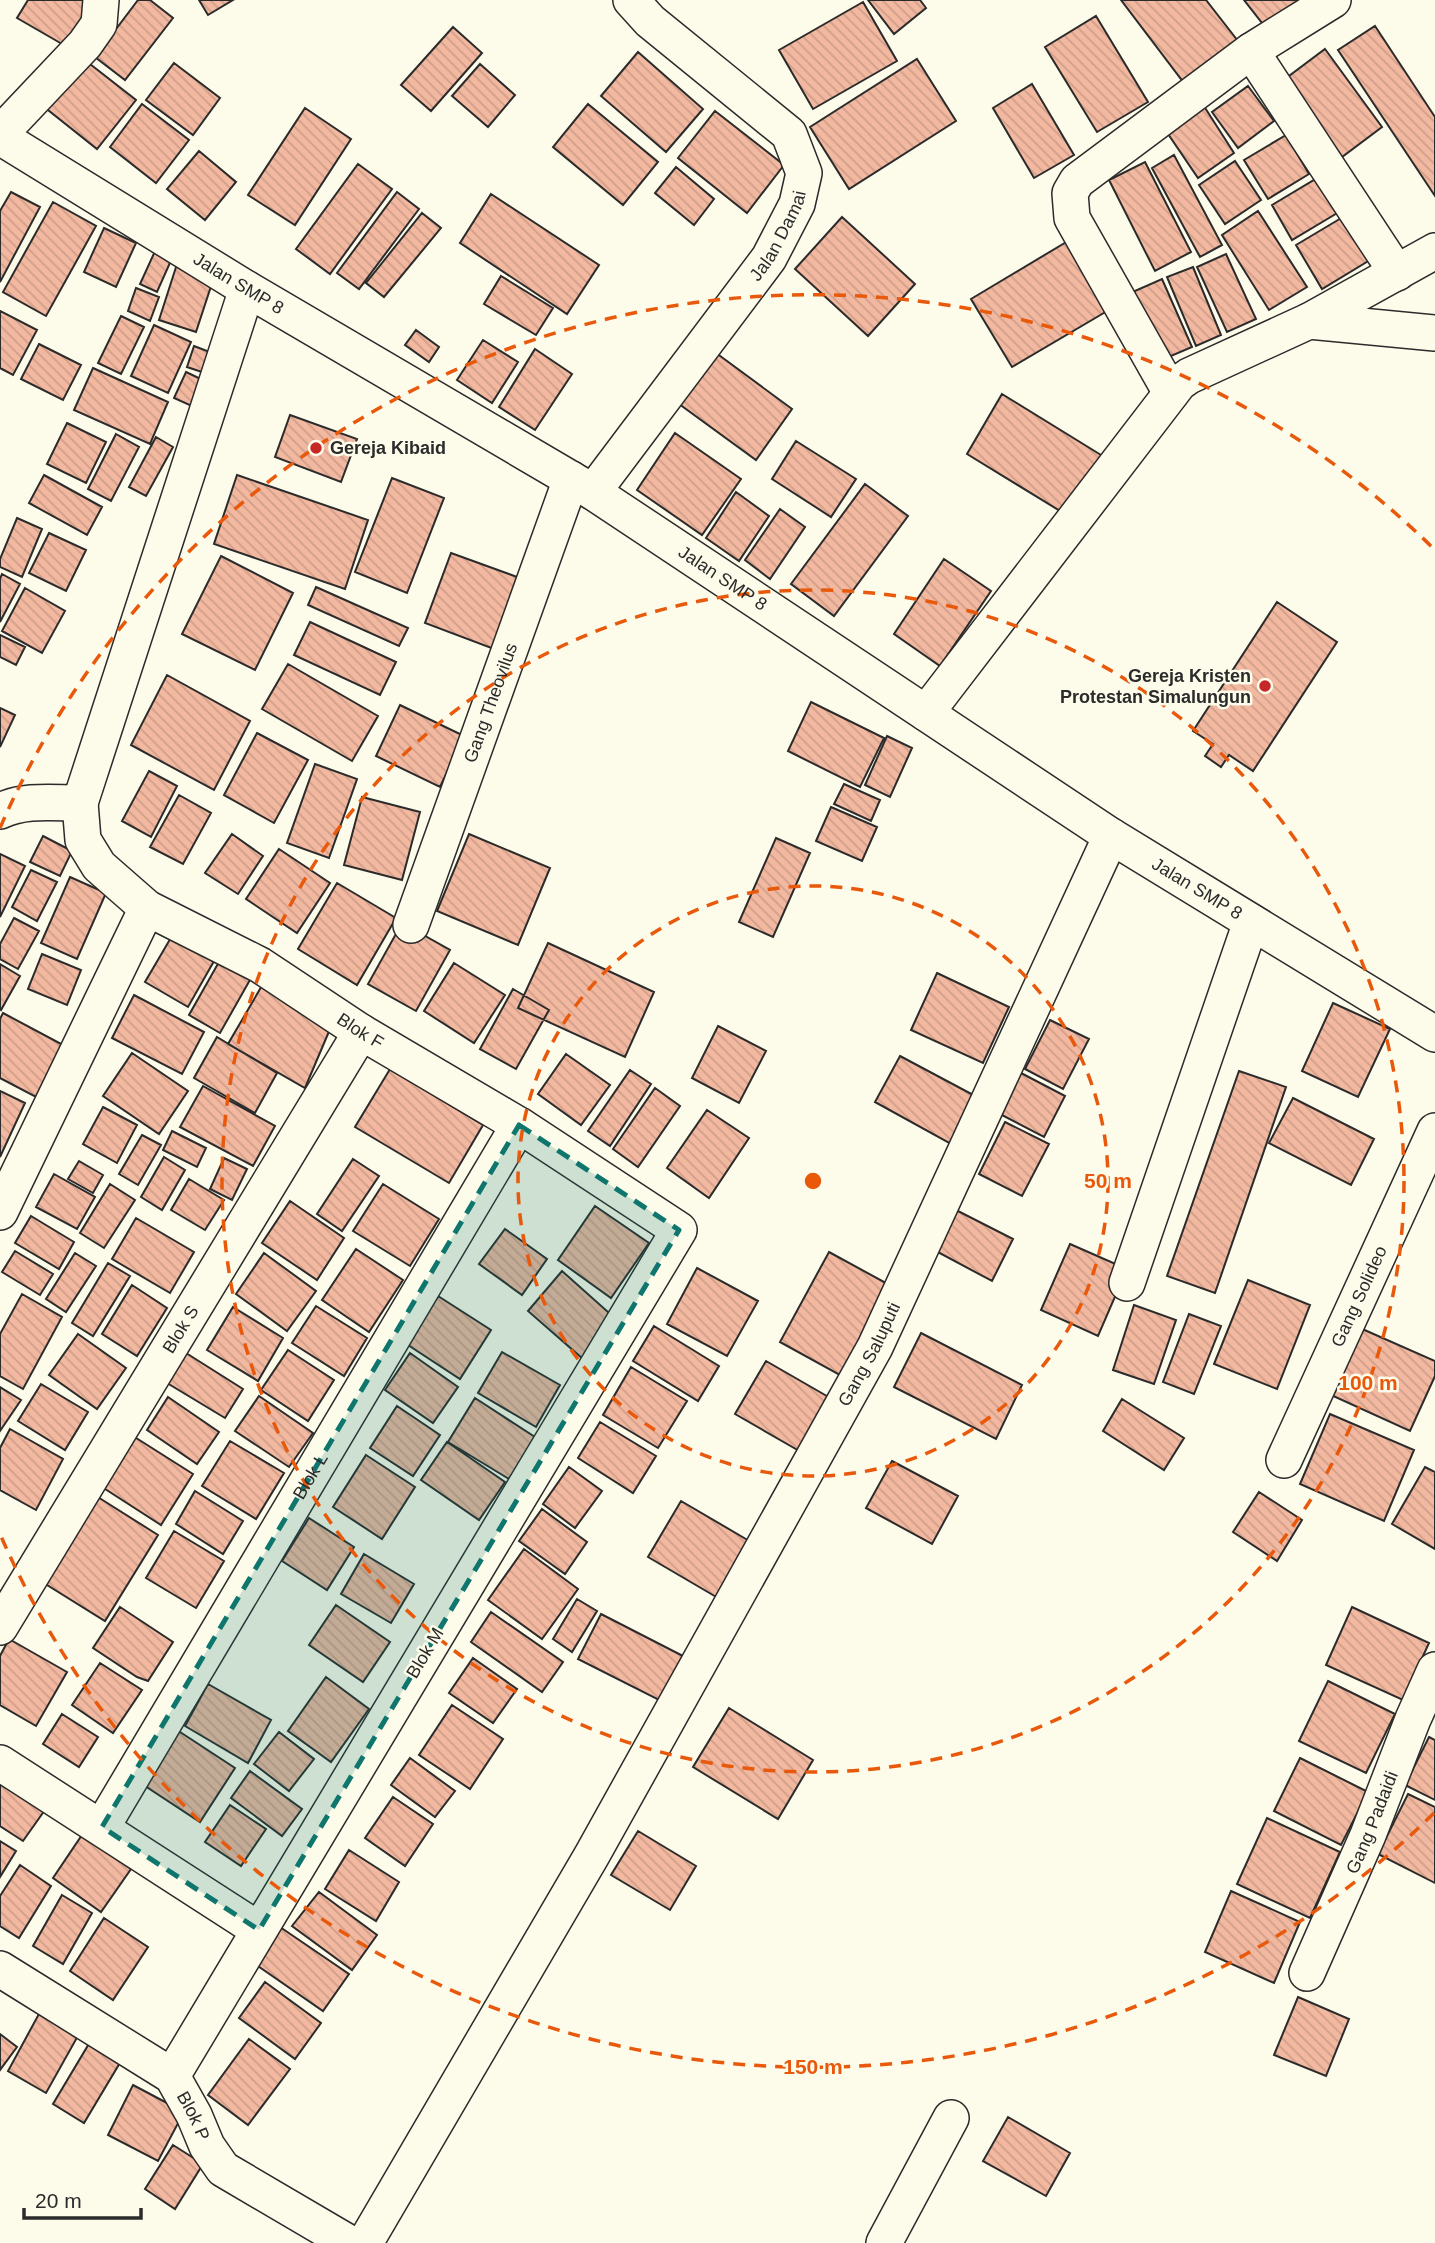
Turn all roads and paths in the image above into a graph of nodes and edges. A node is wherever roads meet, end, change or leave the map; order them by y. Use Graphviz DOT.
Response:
graph roads {
  1 [pos="102,0"];
  2 [pos="631,0"];
  3 [pos="1333,0"];
  4 [pos="1251,51"];
  5 [pos="0,135"];
  6 [pos="1435,251"];
  7 [pos="1397,272"];
  8 [pos="247,289"];
  9 [pos="1309,321"];
  10 [pos="1435,333"];
  11 [pos="1171,393"];
  12 [pos="582,485"];
  13 [pos="926,713"];
  14 [pos="80,803"];
  15 [pos="0,811"];
  16 [pos="1111,836"];
  17 [pos="147,908"];
  18 [pos="1251,922"];
  19 [pos="411,925"];
  20 [pos="361,1032"];
  21 [pos="1435,1034"];
  22 [pos="519,1125"];
  23 [pos="1435,1131"];
  24 [pos="0,1212"];
  25 [pos="679,1230"];
  26 [pos="1127,1283"];
  27 [pos="1284,1461"];
  28 [pos="0,1627"];
  29 [pos="1435,1670"];
  30 [pos="1424,1724"];
  31 [pos="0,1763"];
  32 [pos="102,1827"];
  33 [pos="259,1930"];
  34 [pos="0,1969"];
  35 [pos="1307,1973"];
  36 [pos="172,2076"];
  37 [pos="951,2119"];
  38 [pos="349,2243"];
  39 [pos="365,2243"];
  40 [pos="884,2243"];
  1 -- 5 [label="street"];
  2 -- 12 [label="street, Jalan Damai"];
  3 -- 4 [label="street"];
  4 -- 7 [label="street"];
  4 -- 11 [label="street"];
  5 -- 8 [label="street, Jalan SMP 8"];
  6 -- 7 [label="street"];
  7 -- 9 [label="street"];
  8 -- 12 [label="street, Jalan SMP 8"];
  8 -- 14 [label="street"];
  9 -- 10 [label="street"];
  9 -- 11 [label="street"];
  11 -- 13 [label="street"];
  12 -- 13 [label="street, Jalan SMP 8"];
  12 -- 19 [label="street, Gang Theovilus"];
  13 -- 16 [label="street, Jalan SMP 8"];
  14 -- 15 [label="street"];
  14 -- 17 [label="street, Blok F"];
  16 -- 18 [label="street, Jalan SMP 8"];
  16 -- 39 [label="street, Gang Saluputi"];
  17 -- 20 [label="street, Blok F"];
  17 -- 24 [label="street"];
  18 -- 21 [label="street, Jalan SMP 8"];
  18 -- 26 [label="street"];
  20 -- 22 [label="street, Blok F"];
  20 -- 28 [label="street, Blok S"];
  22 -- 25 [label="street, Blok F"];
  22 -- 32 [label="street, Blok L"];
  23 -- 27 [label="street, Gang Solideo"];
  25 -- 33 [label="street, Blok M"];
  29 -- 30 [label="street, Gang Padaidi"];
  30 -- 35 [label="street, Gang Padaidi"];
  31 -- 32 [label="street"];
  32 -- 33 [label="street"];
  33 -- 36 [label="street, Blok M"];
  34 -- 36 [label="street, Blok P"];
  36 -- 38 [label="street, Blok P"];
  37 -- 40 [label="street"];
}
